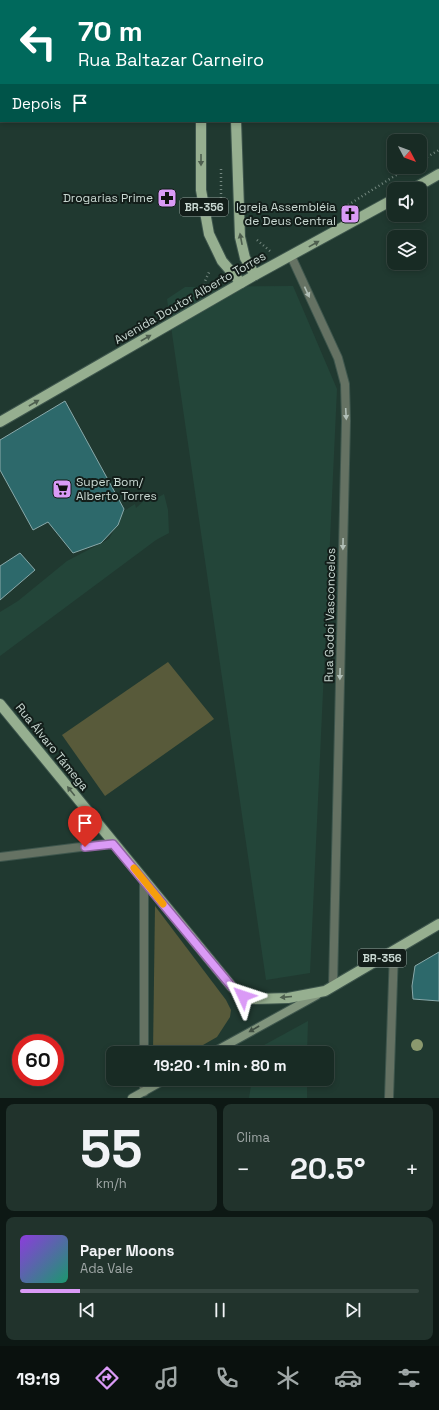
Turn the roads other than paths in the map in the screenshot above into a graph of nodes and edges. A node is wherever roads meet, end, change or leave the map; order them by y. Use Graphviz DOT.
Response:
graph roads {
  1 [pos="201,122"];
  2 [pos="236,122"];
  3 [pos="439,174"];
  4 [pos="425,182"];
  5 [pos="387,203"];
  6 [pos="291,256"];
  7 [pos="255,275"];
  8 [pos="241,283"];
  9 [pos="0,422"];
  10 [pos="0,704"];
  11 [pos="113,844"];
  12 [pos="0,857"];
  13 [pos="144,880"];
  14 [pos="439,924"];
  15 [pos="394,951"];
  16 [pos="329,988"];
  17 [pos="144,1046"];
  18 [pos="225,1046"];
  19 [pos="144,1086"];
  20 [pos="154,1086"];
  21 [pos="144,1092"];
  22 [pos="132,1098"];
  23 [pos="389,1098"];
  1 -- 8 [label="main road, BR-356, one-way"];
  7 -- 2 [label="main road, BR-356, one-way"];
  3 -- 4 [label="main road"];
  6 -- 5 [label="main road, Avenida Doutor Alberto Torres, one-way"];
  6 -- 7 [label="main road, Avenida Doutor Alberto Torres"];
  6 -- 16 [label="street, Rua Godoi Vasconcelos, one-way"];
  7 -- 8 [label="main road, Avenida Doutor Alberto Torres"];
  9 -- 8 [label="main road, Avenida Doutor Alberto Torres, one-way"];
  11 -- 10 [label="main road, Rua Álvaro Támega / BR-356, one-way"];
  11 -- 12 [label="street"];
  11 -- 13 [label="main road, Rua Álvaro Támega / BR-356"];
  16 -- 13 [label="main road, Rua Álvaro Támega / BR-356, one-way"];
  13 -- 17 [label="street"];
  14 -- 15 [label="main road, BR-356"];
  15 -- 16 [label="main road, BR-356"];
  15 -- 23 [label="street"];
  16 -- 18 [label="main road, one-way"];
  19 -- 21 [label="street"];
  20 -- 21 [label="main road"];
  21 -- 22 [label="main road"];
}
